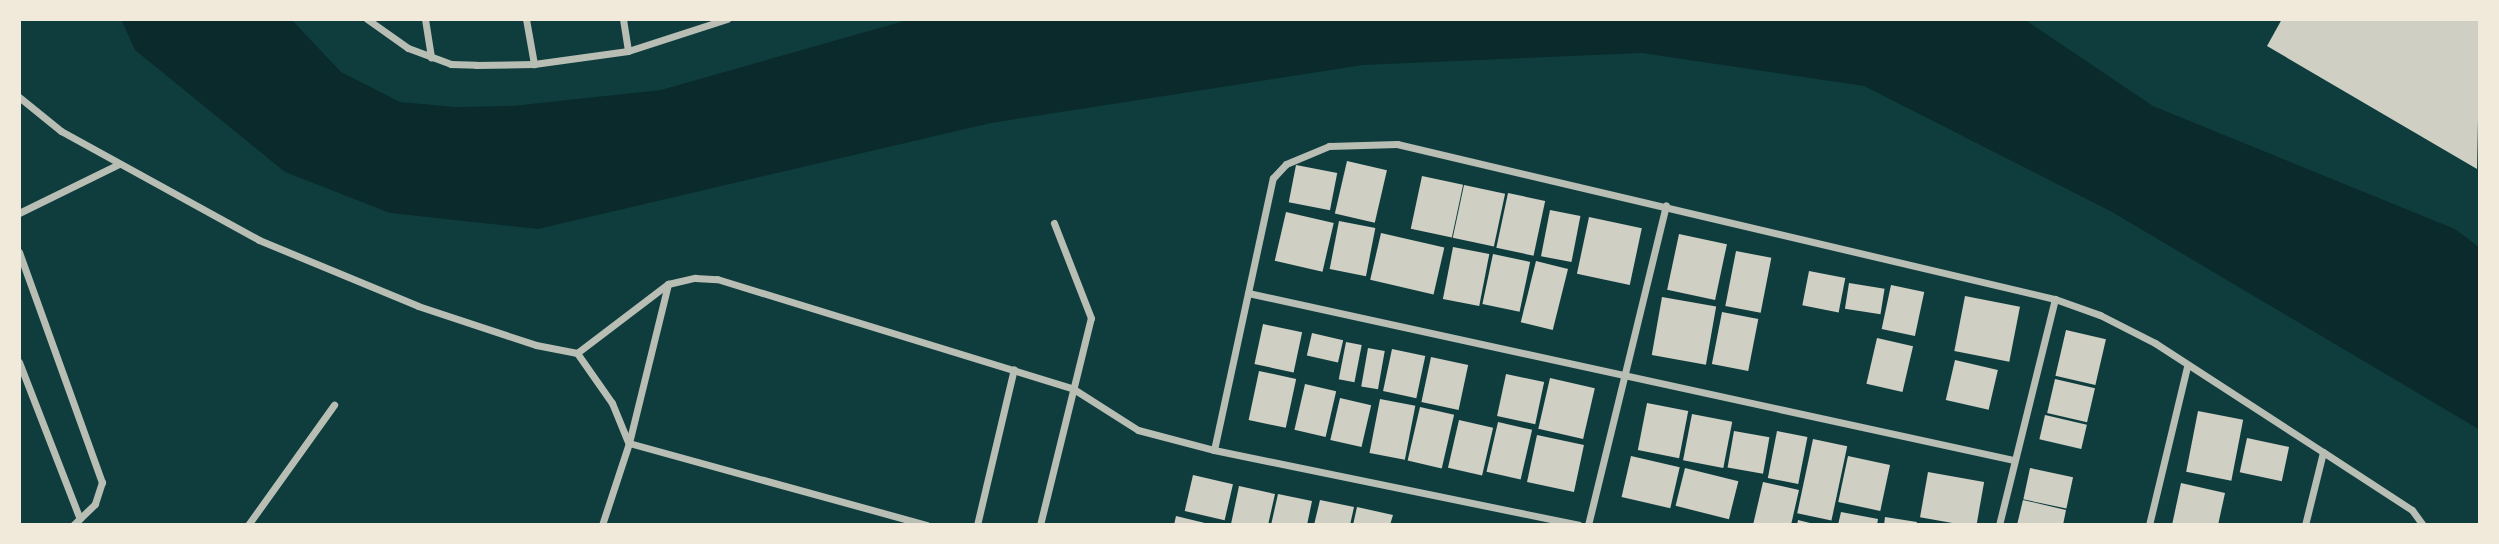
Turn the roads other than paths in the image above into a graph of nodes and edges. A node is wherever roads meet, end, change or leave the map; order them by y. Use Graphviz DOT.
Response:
graph roads {
  1 [pos="367,19"];
  2 [pos="425,19"];
  3 [pos="526,19"];
  4 [pos="623,19"];
  5 [pos="727,19"];
  6 [pos="718,21"];
  7 [pos="628,51"];
  8 [pos="431,58"];
  9 [pos="534,64"];
  10 [pos="19,96"];
  11 [pos="118,164"];
  12 [pos="1666,205"];
  13 [pos="19,213"];
  14 [pos="1054,223"];
  15 [pos="19,252"];
  16 [pos="668,284"];
  17 [pos="1248,293"];
  18 [pos="2055,299"];
  19 [pos="577,353"];
  20 [pos="19,362"];
  21 [pos="2187,367"];
  22 [pos="1014,369"];
  23 [pos="1624,377"];
  24 [pos="22,380"];
  25 [pos="1072,388"];
  26 [pos="334,405"];
  27 [pos="629,443"];
  28 [pos="1214,450"];
  29 [pos="2323,452"];
  30 [pos="2013,460"];
  31 [pos="80,519"];
  32 [pos="73,525"];
  33 [pos="248,525"];
  34 [pos="601,525"];
  35 [pos="926,525"];
  36 [pos="977,525"];
  37 [pos="1040,525"];
  38 [pos="1578,525"];
  39 [pos="1588,525"];
  40 [pos="1999,525"];
  41 [pos="2149,525"];
  42 [pos="2305,525"];
  43 [pos="2423,525"];
  1 -- 8 [label="street"];
  2 -- 8 [label="street"];
  3 -- 9 [label="street"];
  4 -- 7 [label="street"];
  5 -- 6 [label="street"];
  6 -- 7 [label="street"];
  7 -- 9 [label="street"];
  8 -- 9 [label="street"];
  10 -- 11 [label="street"];
  11 -- 13 [label="street"];
  11 -- 19 [label="street"];
  12 -- 17 [label="street"];
  12 -- 18 [label="street"];
  12 -- 23 [label="street"];
  14 -- 25 [label="street"];
  15 -- 31 [label="street"];
  16 -- 19 [label="street"];
  16 -- 22 [label="street"];
  16 -- 27 [label="street"];
  17 -- 23 [label="street"];
  17 -- 28 [label="street"];
  18 -- 21 [label="street"];
  18 -- 30 [label="street"];
  19 -- 27 [label="street"];
  20 -- 24 [label="street"];
  21 -- 29 [label="street"];
  21 -- 41 [label="street"];
  22 -- 25 [label="street"];
  22 -- 36 [label="street"];
  23 -- 30 [label="street"];
  23 -- 39 [label="street"];
  24 -- 31 [label="street"];
  25 -- 28 [label="street"];
  25 -- 37 [label="street"];
  26 -- 33 [label="street"];
  27 -- 34 [label="street"];
  27 -- 35 [label="street"];
  28 -- 38 [label="street"];
  29 -- 42 [label="street"];
  29 -- 43 [label="street"];
  30 -- 40 [label="street"];
  31 -- 32 [label="street"];
}
